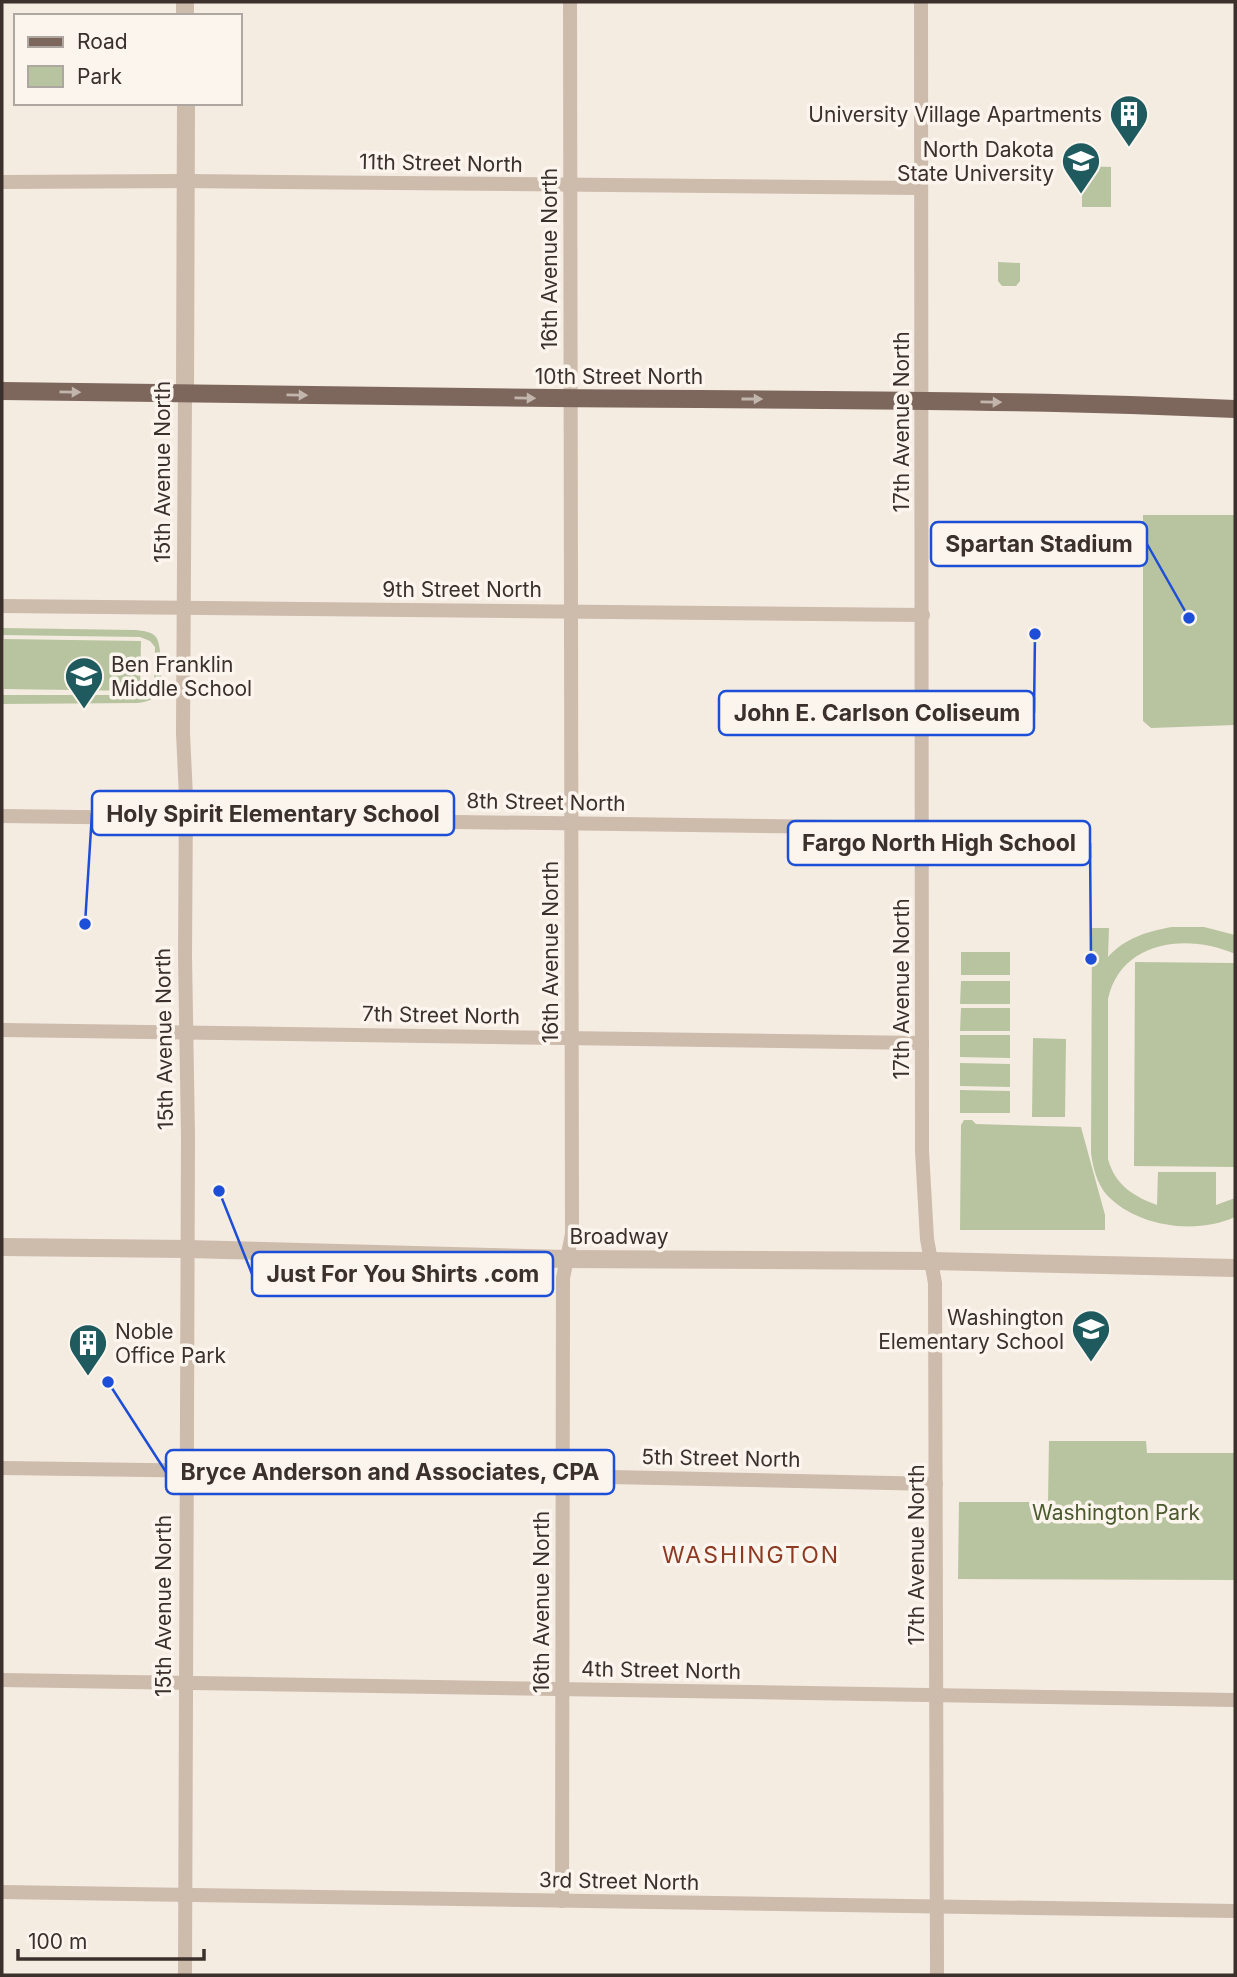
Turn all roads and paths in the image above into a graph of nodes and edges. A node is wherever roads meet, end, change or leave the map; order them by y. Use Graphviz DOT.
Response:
graph roads {
  1 [pos="570,2"];
  2 [pos="921,2"];
  3 [pos="186,105"];
  4 [pos="186,181"];
  5 [pos="2,182"];
  6 [pos="570,185"];
  7 [pos="921,188"];
  8 [pos="2,391"];
  9 [pos="186,394"];
  10 [pos="571,398"];
  11 [pos="923,400"];
  12 [pos="1235,409"];
  13 [pos="2,606"];
  14 [pos="184,608"];
  15 [pos="571,611"];
  16 [pos="923,615"];
  17 [pos="2,816"];
  18 [pos="186,817"];
  19 [pos="572,824"];
  20 [pos="921,828"];
  21 [pos="2,1030"];
  22 [pos="188,1032"];
  23 [pos="571,1038"];
  24 [pos="922,1043"];
  25 [pos="2,1247"];
  26 [pos="187,1249"];
  27 [pos="566,1259"];
  28 [pos="932,1261"];
  29 [pos="1235,1268"];
  30 [pos="2,1468"];
  31 [pos="187,1471"];
  32 [pos="563,1476"];
  33 [pos="936,1484"];
  34 [pos="2,1680"];
  35 [pos="186,1683"];
  36 [pos="562,1689"];
  37 [pos="937,1696"];
  38 [pos="1235,1700"];
  39 [pos="2,1892"];
  40 [pos="186,1895"];
  41 [pos="562,1901"];
  42 [pos="937,1906"];
  43 [pos="1235,1911"];
  44 [pos="185,1975"];
  45 [pos="937,1975"];
  1 -- 6 [label="street, 16th Avenue North"];
  2 -- 7 [label="street, 17th Avenue North"];
  3 -- 4 [label="street, 15th Avenue North"];
  4 -- 5 [label="street, 11th Street North"];
  4 -- 6 [label="street, 11th Street North"];
  4 -- 9 [label="street, 15th Avenue North"];
  6 -- 7 [label="street, 11th Street North"];
  6 -- 10 [label="street, 16th Avenue North"];
  7 -- 11 [label="street, 17th Avenue North"];
  8 -- 9 [label="main road, 10th Street North, one-way"];
  9 -- 10 [label="main road, 10th Street North, one-way"];
  9 -- 14 [label="street, 15th Avenue North"];
  10 -- 11 [label="main road, 10th Street North, one-way"];
  10 -- 15 [label="street, 16th Avenue North"];
  11 -- 12 [label="main road, 10th Street North, one-way"];
  11 -- 16 [label="street, 17th Avenue North"];
  13 -- 14 [label="street, 9th Street North"];
  14 -- 15 [label="street, 9th Street North"];
  14 -- 18 [label="street, 15th Avenue North"];
  15 -- 16 [label="street, 9th Street North"];
  15 -- 19 [label="street, 16th Avenue North"];
  16 -- 20 [label="street, 17th Avenue North"];
  17 -- 18 [label="street, 8th Street North"];
  18 -- 19 [label="street, 8th Street North"];
  18 -- 22 [label="street, 15th Avenue North"];
  19 -- 20 [label="street, 8th Street North"];
  19 -- 23 [label="street, 16th Avenue North"];
  20 -- 24 [label="street, 17th Avenue North"];
  21 -- 22 [label="street, 7th Street North"];
  22 -- 23 [label="street, 7th Street North"];
  22 -- 26 [label="street, 15th Avenue North"];
  23 -- 24 [label="street, 7th Street North"];
  23 -- 27 [label="street, 16th Avenue North"];
  24 -- 28 [label="street, 17th Avenue North"];
  25 -- 26 [label="street, Broadway"];
  26 -- 27 [label="street, Broadway"];
  26 -- 31 [label="street, 15th Avenue North"];
  27 -- 28 [label="street, Broadway"];
  27 -- 32 [label="street, 16th Avenue North"];
  28 -- 29 [label="street, Broadway"];
  28 -- 33 [label="street, 17th Avenue North"];
  30 -- 31 [label="street, 5th Street North"];
  31 -- 32 [label="street, 5th Street North"];
  31 -- 35 [label="street, 15th Avenue North"];
  32 -- 33 [label="street, 5th Street North"];
  32 -- 36 [label="street, 16th Avenue North"];
  33 -- 37 [label="street, 17th Avenue North"];
  34 -- 35 [label="street, 4th Street North"];
  35 -- 36 [label="street, 4th Street North"];
  35 -- 40 [label="street, 15th Avenue North"];
  36 -- 37 [label="street, 4th Street North"];
  36 -- 41 [label="street, 16th Avenue North"];
  37 -- 38 [label="street, 4th Street North"];
  37 -- 42 [label="street, 17th Avenue North"];
  39 -- 40 [label="street, 3rd Street North"];
  40 -- 41 [label="street, 3rd Street North"];
  40 -- 44 [label="street, 15th Avenue North"];
  41 -- 42 [label="street, 3rd Street North"];
  42 -- 43 [label="street, 3rd Street North"];
  42 -- 45 [label="street, 17th Avenue North"];
}
